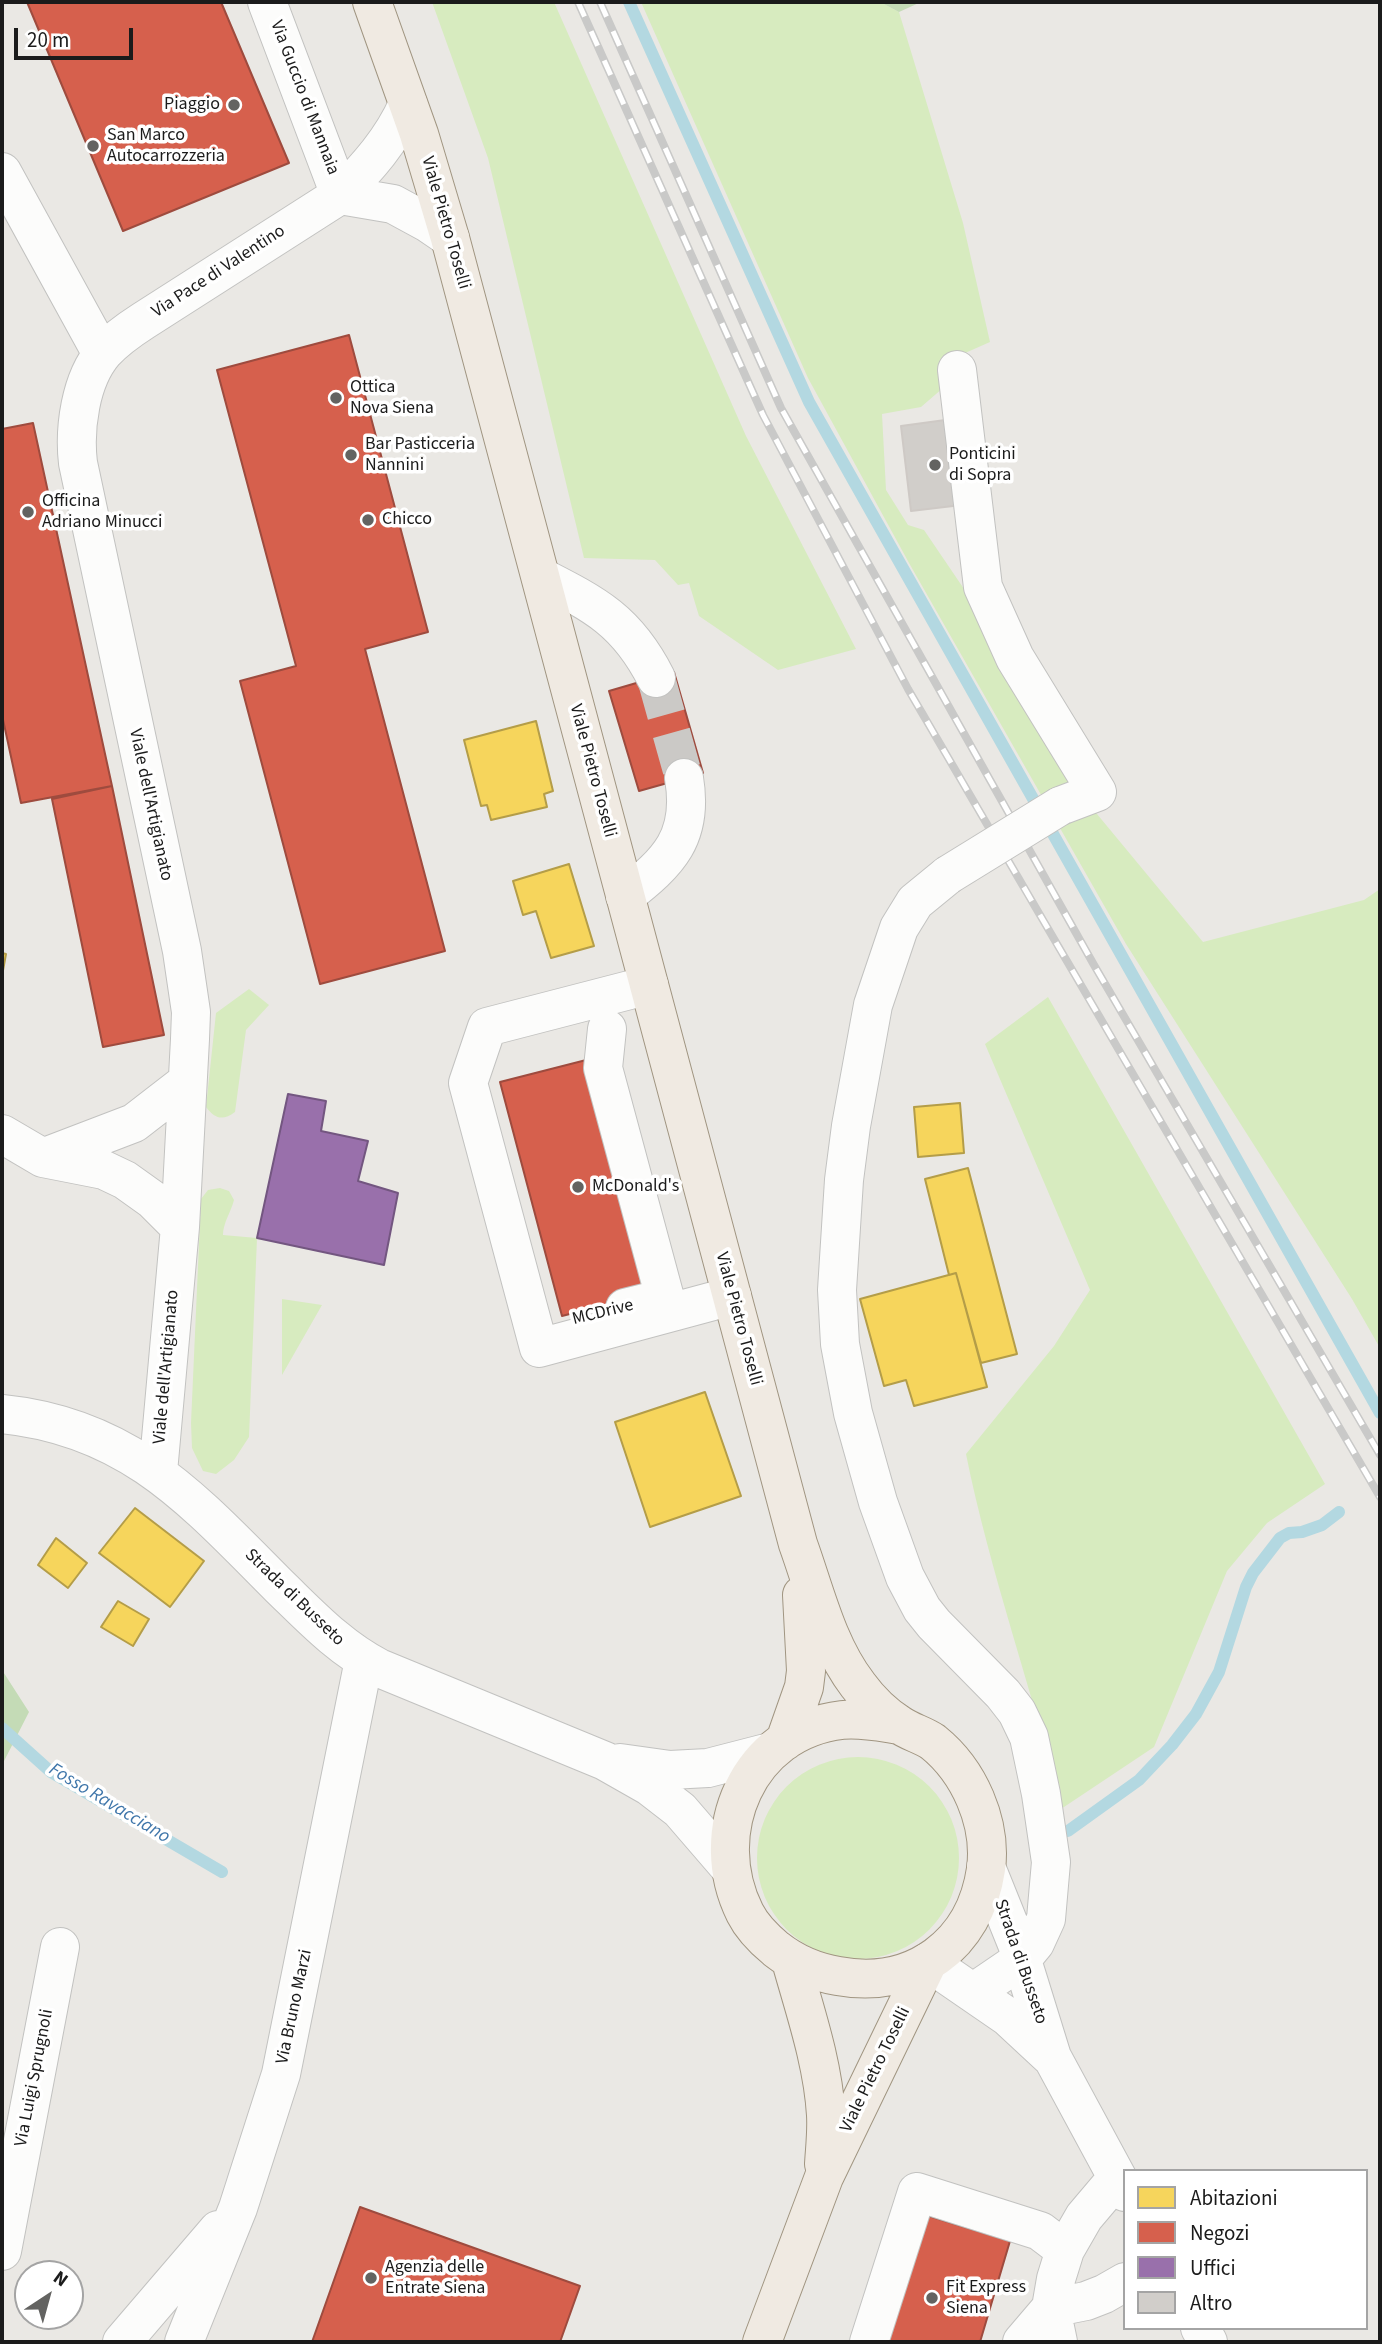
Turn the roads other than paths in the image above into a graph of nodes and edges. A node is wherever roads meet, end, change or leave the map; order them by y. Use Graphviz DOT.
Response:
graph roads {
  1 [pos="267,2"];
  2 [pos="372,2"];
  3 [pos="408,104"];
  4 [pos="2,172"];
  5 [pos="340,195"];
  6 [pos="450,238"];
  7 [pos="102,354"];
  8 [pos="957,370"];
  9 [pos="541,577"];
  10 [pos="656,678"];
  11 [pos="684,778"];
  12 [pos="625,896"];
  13 [pos="649,985"];
  14 [pos="603,1014"];
  15 [pos="484,1035"];
  16 [pos="187,1082"];
  17 [pos="2,1134"];
  18 [pos="43,1158"];
  19 [pos="180,1227"];
  20 [pos="732,1296"];
  21 [pos="681,1310"];
  22 [pos="2,1413"];
  23 [pos="158,1472"];
  24 [pos="798,1544"];
  25 [pos="364,1660"];
  26 [pos="900,1725"];
  27 [pos="778,1746"];
  28 [pos="604,1761"];
  29 [pos="986,1867"];
  30 [pos="730,1868"];
  31 [pos="60,1947"];
  32 [pos="1021,1960"];
  33 [pos="791,1961"];
  34 [pos="928,1962"];
  35 [pos="974,1992"];
  36 [pos="1052,2057"];
  37 [pos="824,2177"];
  38 [pos="1121,2185"];
  39 [pos="238,2208"];
  40 [pos="1065,2250"];
  41 [pos="2,2251"];
  42 [pos="1123,2283"];
  43 [pos="1054,2325"];
  44 [pos="122,2342"];
  45 [pos="184,2342"];
  46 [pos="762,2342"];
  47 [pos="869,2342"];
  48 [pos="1022,2342"];
  1 -- 5 [label="street, Via Guccio di Mannaia"];
  2 -- 3 [label="main road, Viale Pietro Toselli"];
  3 -- 5 [label="street, Via Pace di Valentino"];
  3 -- 6 [label="main road, Viale Pietro Toselli"];
  4 -- 7 [label="street"];
  5 -- 6 [label="street"];
  5 -- 7 [label="street, Via Pace di Valentino"];
  6 -- 9 [label="main road, Viale Pietro Toselli"];
  7 -- 16 [label="street, Viale dell'Artigianato"];
  8 -- 32 [label="street, bridge"];
  9 -- 10 [label="street"];
  9 -- 12 [label="main road, Viale Pietro Toselli"];
  11 -- 12 [label="street"];
  12 -- 13 [label="main road, Viale Pietro Toselli"];
  13 -- 14 [label="street"];
  13 -- 20 [label="main road, Viale Pietro Toselli"];
  14 -- 15 [label="street"];
  14 -- 15 [label="street, MCDrive"];
  14 -- 21 [label="street"];
  15 -- 21 [label="street"];
  16 -- 18 [label="street"];
  16 -- 19 [label="street, Viale dell'Artigianato"];
  17 -- 18 [label="street"];
  18 -- 19 [label="street"];
  19 -- 23 [label="street, Viale dell'Artigianato"];
  20 -- 21 [label="street"];
  20 -- 24 [label="main road, Viale Pietro Toselli"];
  22 -- 23 [label="street, Strada di Busseto"];
  23 -- 25 [label="street, Strada di Busseto"];
  24 -- 26 [label="main road, Viale Pietro Toselli"];
  24 -- 27 [label="main road, Viale Pietro Toselli"];
  25 -- 28 [label="street, Strada di Busseto"];
  25 -- 39 [label="street, Via Bruno Marzi"];
  26 -- 27 [label="main road, Viale Pietro Toselli"];
  26 -- 29 [label="main road, Viale Pietro Toselli"];
  27 -- 28 [label="street, Strada di Busseto"];
  27 -- 30 [label="main road, Viale Pietro Toselli"];
  28 -- 30 [label="street, Strada di Busseto"];
  29 -- 32 [label="street, Strada di Busseto"];
  29 -- 34 [label="main road, Viale Pietro Toselli"];
  30 -- 33 [label="main road, Viale Pietro Toselli"];
  31 -- 41 [label="street, Via Luigi Sprugnoli"];
  32 -- 35 [label="street"];
  32 -- 36 [label="street, Strada di Busseto"];
  33 -- 34 [label="main road, Viale Pietro Toselli"];
  33 -- 37 [label="main road, Viale Pietro Toselli"];
  34 -- 35 [label="street, Strada di Busseto"];
  34 -- 37 [label="main road, Viale Pietro Toselli"];
  35 -- 36 [label="street, Strada di Busseto"];
  36 -- 38 [label="street, Strada di Busseto"];
  37 -- 46 [label="main road, Viale Pietro Toselli"];
  38 -- 40 [label="street"];
  39 -- 44 [label="street"];
  39 -- 45 [label="street, Via Bruno Marzi"];
  40 -- 43 [label="street"];
  40 -- 47 [label="street"];
  42 -- 43 [label="street"];
  43 -- 48 [label="street"];
}
